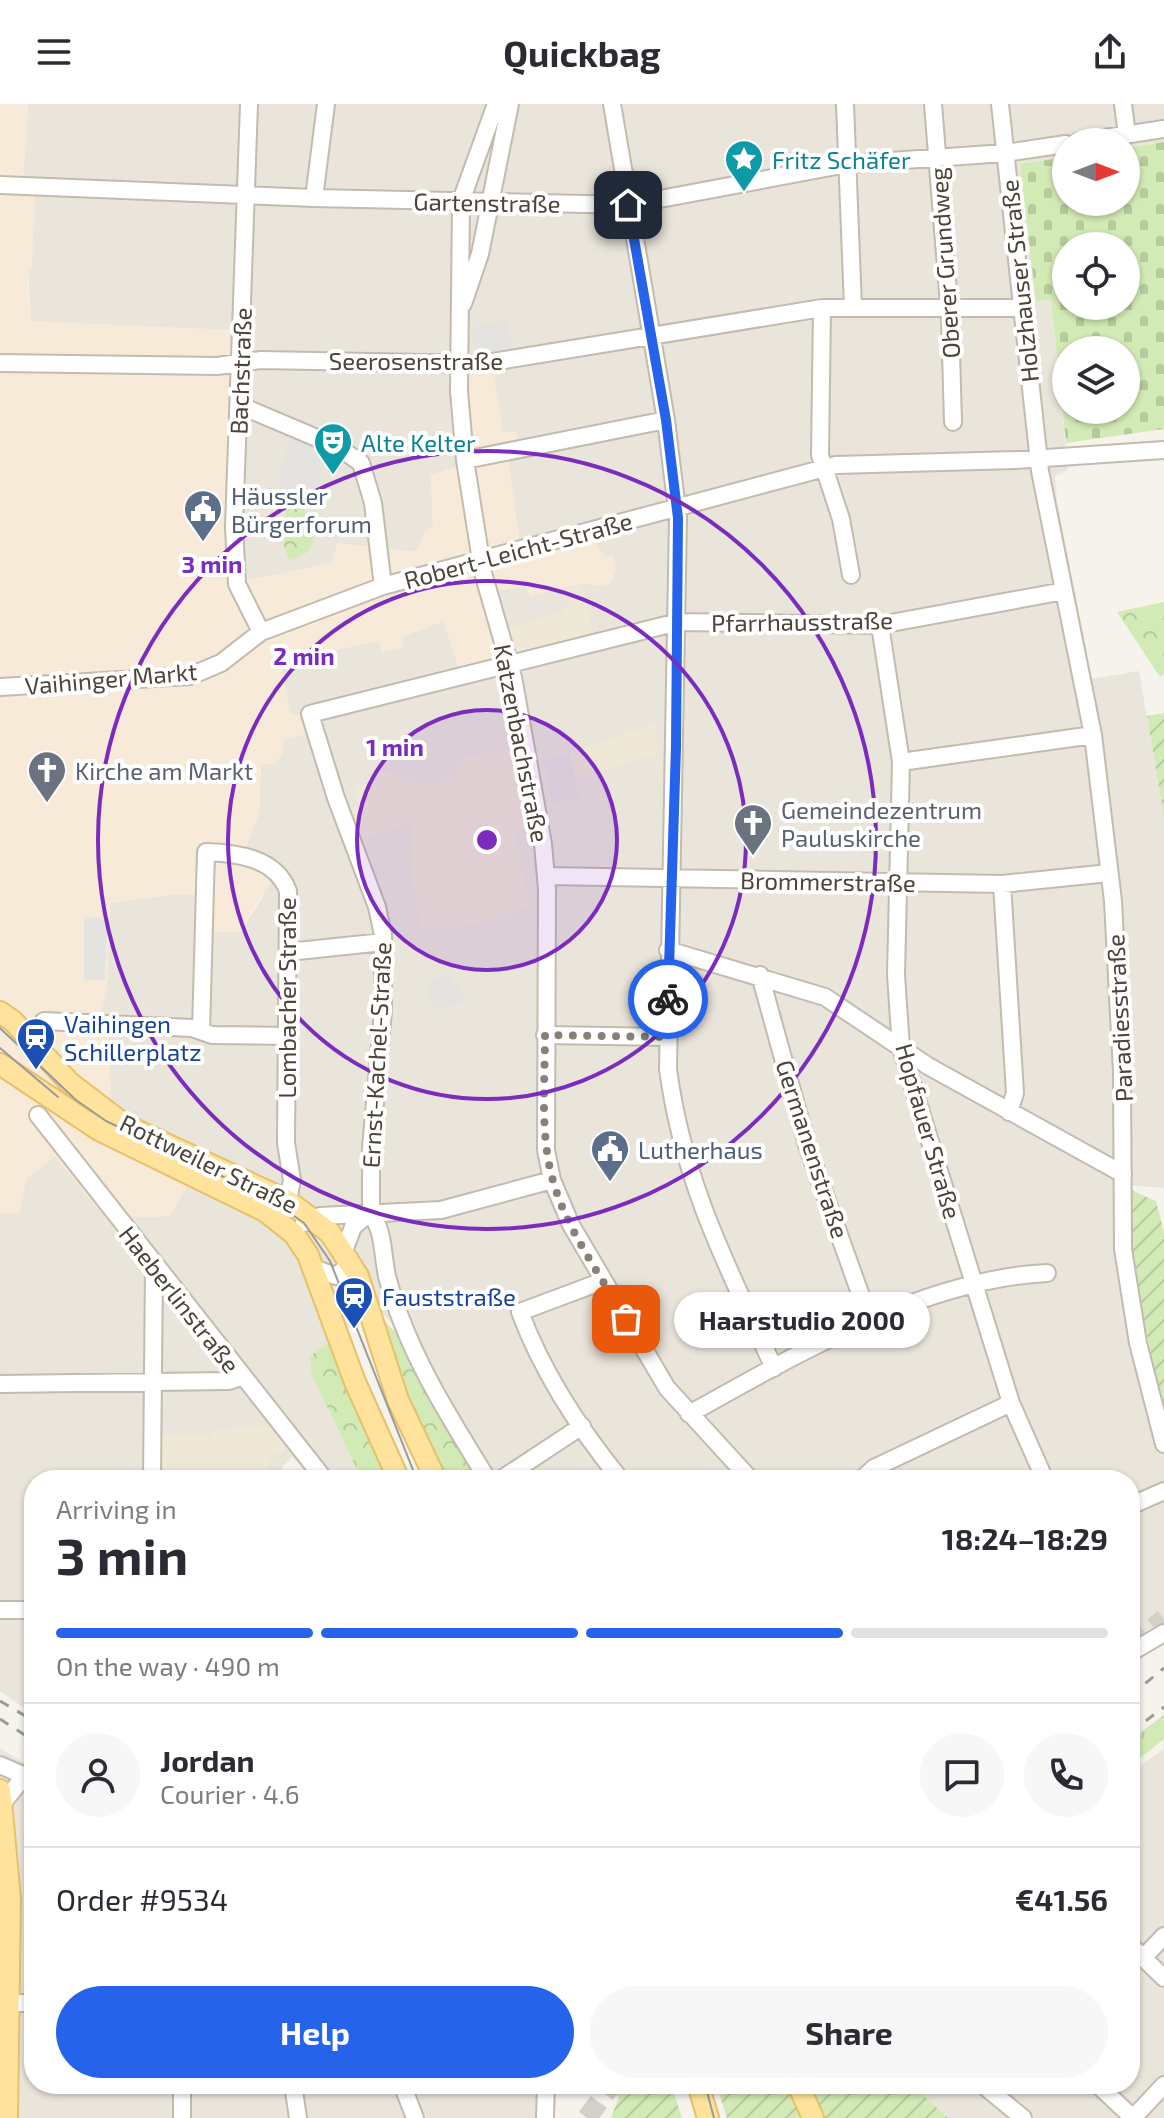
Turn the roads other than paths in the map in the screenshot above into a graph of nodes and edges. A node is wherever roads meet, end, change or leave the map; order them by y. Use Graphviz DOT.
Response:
graph roads {
  1 [pos="249,104"];
  2 [pos="326,104"];
  3 [pos="496,104"];
  4 [pos="510,104"];
  5 [pos="612,104"];
  6 [pos="845,104"];
  7 [pos="933,104"];
  8 [pos="1000,104"];
  9 [pos="1123,104"];
  10 [pos="1126,128"];
  11 [pos="1164,129"];
  12 [pos="1140,133"];
  13 [pos="1052,146"];
  14 [pos="1005,153"];
  15 [pos="937,159"];
  16 [pos="847,164"];
  17 [pos="0,185"];
  18 [pos="245,193"];
  19 [pos="314,198"];
  20 [pos="461,201"];
  21 [pos="490,202"];
  22 [pos="628,205"];
  23 [pos="950,306"];
  24 [pos="853,307"];
  25 [pos="822,308"];
  26 [pos="1020,308"];
  27 [pos="461,309"];
  28 [pos="651,337"];
  29 [pos="240,362"];
  30 [pos="0,363"];
  31 [pos="459,364"];
  32 [pos="239,405"];
  33 [pos="666,420"];
  34 [pos="953,422"];
  35 [pos="1164,450"];
  36 [pos="1039,459"];
  37 [pos="465,460"];
  38 [pos="825,468"];
  39 [pos="676,509"];
  40 [pos="481,558"];
  41 [pos="851,575"];
  42 [pos="383,586"];
  43 [pos="1064,591"];
  44 [pos="678,622"];
  45 [pos="880,625"];
  46 [pos="261,632"];
  47 [pos="221,663"];
  48 [pos="510,666"];
  49 [pos="0,687"];
  50 [pos="310,714"];
  51 [pos="1093,735"];
  52 [pos="901,762"];
  53 [pos="1109,873"];
  54 [pos="546,876"];
  55 [pos="672,877"];
  56 [pos="897,882"];
  57 [pos="1002,884"];
  58 [pos="383,942"];
  59 [pos="668,950"];
  60 [pos="288,952"];
  61 [pos="760,975"];
  62 [pos="0,1012"];
  63 [pos="44,1021"];
  64 [pos="201,1031"];
  65 [pos="545,1035"];
  66 [pos="288,1036"];
  67 [pos="668,1037"];
  68 [pos="901,1048"];
  69 [pos="0,1064"];
  70 [pos="928,1066"];
  71 [pos="913,1082"];
  72 [pos="1009,1112"];
  73 [pos="38,1115"];
  74 [pos="1123,1174"];
  75 [pos="552,1180"];
  76 [pos="288,1201"];
  77 [pos="369,1215"];
  78 [pos="313,1217"];
  79 [pos="294,1234"];
  80 [pos="347,1254"];
  81 [pos="154,1266"];
  82 [pos="313,1268"];
  83 [pos="1047,1273"];
  84 [pos="603,1281"];
  85 [pos="974,1283"];
  86 [pos="870,1321"];
  87 [pos="774,1368"];
  88 [pos="241,1377"];
  89 [pos="153,1383"];
  90 [pos="0,1384"];
  91 [pos="1011,1403"];
  92 [pos="689,1414"];
  93 [pos="582,1426"];
  94 [pos="1164,1444"];
  95 [pos="152,1470"];
  96 [pos="317,1470"];
  97 [pos="395,1470"];
  98 [pos="431,1470"];
  99 [pos="482,1470"];
  100 [pos="515,1470"];
  101 [pos="614,1470"];
  102 [pos="742,1470"];
  103 [pos="872,1470"];
  104 [pos="1041,1470"];
  105 [pos="1164,1491"];
  106 [pos="1140,1502"];
  107 [pos="0,1610"];
  108 [pos="24,1610"];
  109 [pos="1164,1633"];
  110 [pos="1140,1647"];
  111 [pos="0,1765"];
  112 [pos="24,1776"];
  113 [pos="24,1782"];
  114 [pos="1,1797"];
  115 [pos="1164,1936"];
  116 [pos="1140,1955"];
  117 [pos="1143,1958"];
  118 [pos="1164,1978"];
  119 [pos="10,2003"];
  120 [pos="24,2003"];
  121 [pos="1164,2085"];
  122 [pos="182,2094"];
  123 [pos="294,2094"];
  124 [pos="406,2094"];
  125 [pos="546,2094"];
  126 [pos="701,2094"];
  127 [pos="802,2094"];
  128 [pos="994,2094"];
  129 [pos="1108,2094"];
  130 [pos="7,2118"];
  131 [pos="182,2118"];
  132 [pos="298,2118"];
  133 [pos="415,2118"];
  134 [pos="545,2118"];
  135 [pos="708,2118"];
  136 [pos="813,2118"];
  137 [pos="1023,2118"];
  138 [pos="1133,2118"];
  1 -- 18 [label="street, Bachstraße"];
  2 -- 19 [label="street"];
  3 -- 20 [label="street, Katzenbachstraße"];
  4 -- 21 [label="street, Katzenbachstraße"];
  5 -- 22 [label="street"];
  6 -- 16 [label="street"];
  7 -- 15 [label="street, Oberer Grundweg"];
  8 -- 14 [label="street, Holzhauser Straße"];
  9 -- 10 [label="street"];
  11 -- 12 [label="street"];
  13 -- 14 [label="street, Gartenstraße"];
  14 -- 15 [label="street, Gartenstraße"];
  14 -- 26 [label="street, Holzhauser Straße"];
  15 -- 16 [label="street, Gartenstraße"];
  15 -- 23 [label="street, Oberer Grundweg"];
  16 -- 22 [label="street, Gartenstraße"];
  16 -- 24 [label="street"];
  17 -- 18 [label="street, Gartenstraße"];
  18 -- 19 [label="street, Gartenstraße"];
  18 -- 29 [label="street, Bachstraße"];
  19 -- 20 [label="street, Gartenstraße"];
  20 -- 21 [label="street, Gartenstraße"];
  20 -- 27 [label="street, Katzenbachstraße"];
  21 -- 22 [label="street, Gartenstraße"];
  21 -- 27 [label="street, Katzenbachstraße"];
  22 -- 28 [label="street"];
  23 -- 24 [label="street, Seerosenstraße"];
  23 -- 26 [label="street, Seerosenstraße"];
  23 -- 34 [label="street, Oberer Grundweg"];
  24 -- 25 [label="street, Seerosenstraße"];
  25 -- 28 [label="street, Seerosenstraße"];
  25 -- 38 [label="street"];
  26 -- 36 [label="street, Holzhauser Straße"];
  27 -- 31 [label="street, Katzenbachstraße"];
  28 -- 31 [label="street, Seerosenstraße"];
  28 -- 33 [label="street"];
  29 -- 30 [label="street, Seerosenstraße"];
  29 -- 31 [label="street, Seerosenstraße"];
  29 -- 32 [label="street, Bachstraße"];
  31 -- 37 [label="street, Katzenbachstraße"];
  32 -- 42 [label="street"];
  32 -- 46 [label="street, Bachstraße"];
  33 -- 37 [label="street"];
  33 -- 39 [label="street"];
  35 -- 36 [label="street, Robert-Leicht-Straße"];
  36 -- 38 [label="street, Robert-Leicht-Straße"];
  36 -- 43 [label="street, Holzhauser Straße"];
  37 -- 40 [label="street, Katzenbachstraße"];
  38 -- 39 [label="street, Robert-Leicht-Straße"];
  38 -- 41 [label="street"];
  39 -- 40 [label="street, Robert-Leicht-Straße"];
  39 -- 44 [label="street"];
  40 -- 42 [label="street, Robert-Leicht-Straße"];
  40 -- 48 [label="street, Katzenbachstraße"];
  42 -- 46 [label="street, Robert-Leicht-Straße"];
  43 -- 45 [label="street, Pfarrhausstraße"];
  43 -- 51 [label="street, Paradiesstraße"];
  44 -- 45 [label="street, Pfarrhausstraße"];
  44 -- 48 [label="street, Pfarrhausstraße"];
  44 -- 55 [label="street"];
  45 -- 52 [label="street, Hopfauer Straße"];
  46 -- 47 [label="street, Robert-Leicht-Straße"];
  47 -- 49 [label="street, Vaihinger Markt"];
  48 -- 50 [label="street, Pfarrhausstraße"];
  48 -- 54 [label="street, Katzenbachstraße"];
  50 -- 58 [label="street, Ernst-Kachel-Straße"];
  51 -- 52 [label="street"];
  51 -- 53 [label="street, Paradiesstraße"];
  52 -- 56 [label="street, Hopfauer Straße"];
  53 -- 57 [label="street, Brommerstraße"];
  53 -- 74 [label="street, Paradiesstraße"];
  54 -- 55 [label="street, Brommerstraße"];
  54 -- 65 [label="street, Katzenbachstraße"];
  55 -- 56 [label="street, Brommerstraße"];
  55 -- 59 [label="street"];
  56 -- 57 [label="street, Brommerstraße"];
  56 -- 68 [label="street, Hopfauer Straße"];
  57 -- 72 [label="street"];
  58 -- 60 [label="street"];
  58 -- 77 [label="street, Ernst-Kachel-Straße"];
  59 -- 61 [label="street"];
  59 -- 67 [label="street"];
  60 -- 64 [label="street, Lombacher Straße"];
  60 -- 66 [label="street, Lombacher Straße"];
  61 -- 68 [label="street"];
  61 -- 86 [label="street, Germanenstraße"];
  62 -- 76 [label="main road, Rottweiler Straße"];
  63 -- 64 [label="street"];
  64 -- 66 [label="street"];
  65 -- 67 [label="street"];
  65 -- 75 [label="street, Katzenbachstraße"];
  66 -- 76 [label="street, Lombacher Straße"];
  67 -- 87 [label="street"];
  68 -- 70 [label="street"];
  68 -- 71 [label="street, Hopfauer Straße"];
  69 -- 79 [label="main road, Rottweiler Straße"];
  70 -- 71 [label="street"];
  70 -- 72 [label="street"];
  71 -- 85 [label="street, Hopfauer Straße"];
  72 -- 74 [label="street"];
  73 -- 81 [label="street, Haeberlinstraße"];
  74 -- 94 [label="street, Paradiesstraße"];
  75 -- 77 [label="street"];
  75 -- 84 [label="street, Katzenbachstraße"];
  76 -- 78 [label="main road, Rottweiler Straße"];
  77 -- 78 [label="street"];
  77 -- 80 [label="street"];
  77 -- 99 [label="street"];
  78 -- 79 [label="street, Rottweiler Straße"];
  78 -- 80 [label="main road, Rottweiler Straße"];
  79 -- 82 [label="main road, Rottweiler Straße"];
  80 -- 82 [label="street"];
  80 -- 98 [label="main road, Rottweiler Straße"];
  81 -- 88 [label="street, Haeberlinstraße"];
  81 -- 89 [label="street"];
  82 -- 97 [label="main road, Rottweiler Straße"];
  83 -- 85 [label="street"];
  84 -- 92 [label="street, Katzenbachstraße"];
  84 -- 93 [label="street"];
  85 -- 86 [label="street"];
  85 -- 91 [label="street, Hopfauer Straße"];
  86 -- 87 [label="street"];
  87 -- 92 [label="street"];
  88 -- 89 [label="street"];
  88 -- 96 [label="street, Haeberlinstraße"];
  89 -- 90 [label="street"];
  89 -- 95 [label="street"];
  91 -- 103 [label="street"];
  91 -- 104 [label="street, Hopfauer Straße"];
  92 -- 102 [label="street, Katzenbachstraße"];
  93 -- 100 [label="street"];
  93 -- 101 [label="street"];
  105 -- 106 [label="street"];
  107 -- 108 [label="street"];
  109 -- 110 [label="street"];
  111 -- 112 [label="street"];
  113 -- 114 [label="street"];
  114 -- 119 [label="main road"];
  115 -- 117 [label="street"];
  116 -- 117 [label="street"];
  117 -- 118 [label="street"];
  119 -- 120 [label="street"];
  119 -- 130 [label="main road"];
  121 -- 138 [label="street"];
  122 -- 131 [label="street"];
  123 -- 132 [label="street"];
  124 -- 133 [label="street"];
  125 -- 134 [label="street"];
  126 -- 135 [label="main road"];
  127 -- 136 [label="main road"];
  128 -- 137 [label="street"];
  129 -- 138 [label="street"];
}
